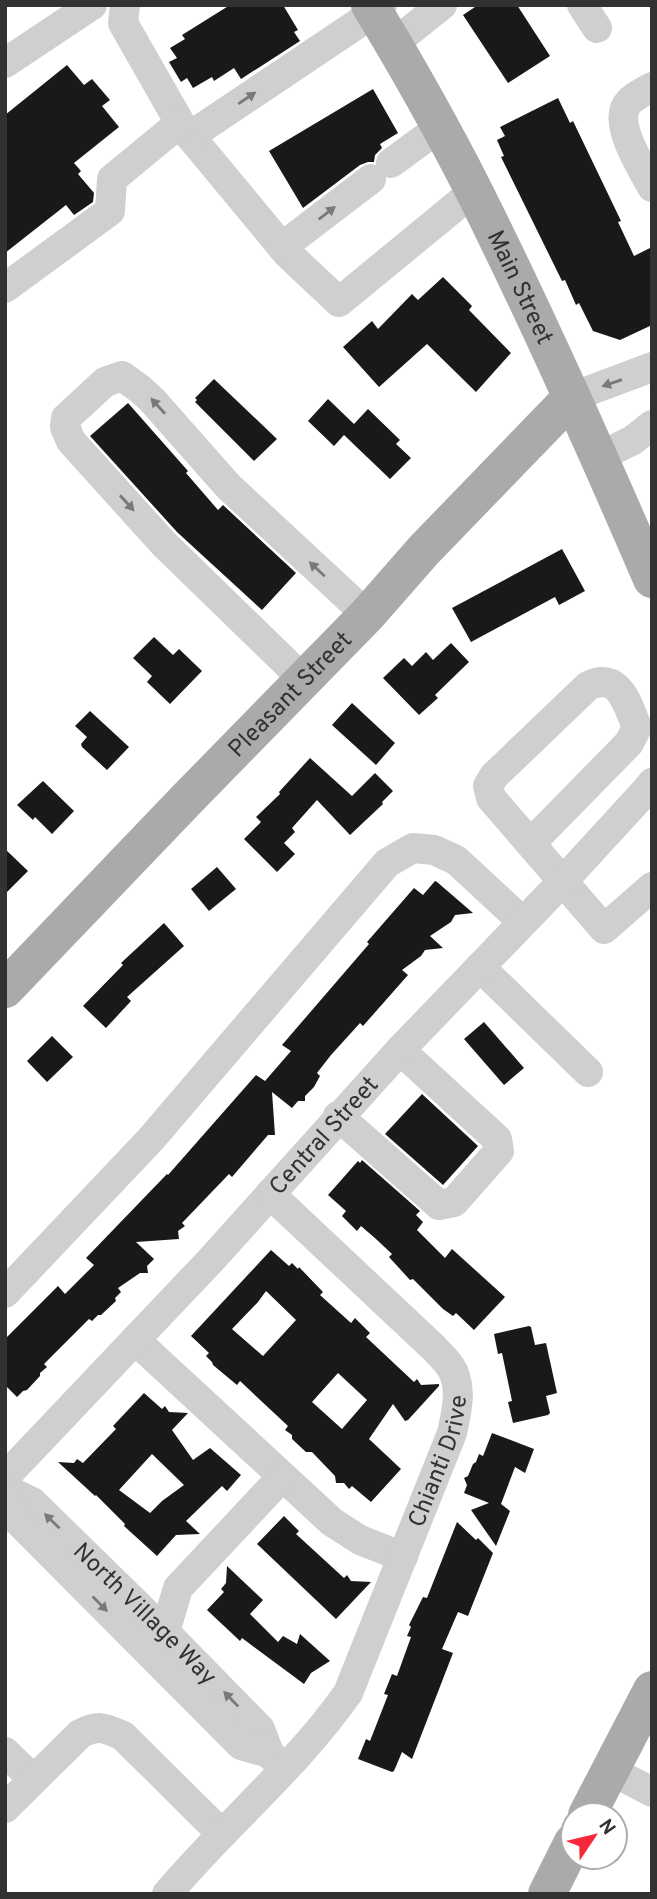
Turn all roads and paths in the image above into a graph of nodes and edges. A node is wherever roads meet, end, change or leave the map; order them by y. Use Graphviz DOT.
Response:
graph roads {
  1 [pos="92,5"];
  2 [pos="125,5"];
  3 [pos="442,5"];
  4 [pos="375,7"];
  5 [pos="393,44"];
  6 [pos="5,62"];
  7 [pos="652,87"];
  8 [pos="440,127"];
  9 [pos="185,129"];
  10 [pos="652,187"];
  11 [pos="474,191"];
  12 [pos="282,247"];
  13 [pos="5,288"];
  14 [pos="652,367"];
  15 [pos="572,397"];
  16 [pos="652,425"];
  17 [pos="598,457"];
  18 [pos="652,579"];
  19 [pos="367,615"];
  20 [pos="304,680"];
  21 [pos="649,790"];
  22 [pos="531,843"];
  23 [pos="563,881"];
  24 [pos="652,887"];
  25 [pos="523,922"];
  26 [pos="481,967"];
  27 [pos="7,984"];
  28 [pos="400,1050"];
  29 [pos="588,1072"];
  30 [pos="338,1116"];
  31 [pos="270,1194"];
  32 [pos="5,1293"];
  33 [pos="135,1340"];
  34 [pos="5,1477"];
  35 [pos="282,1477"];
  36 [pos="5,1489"];
  37 [pos="5,1499"];
  38 [pos="403,1557"];
  39 [pos="178,1588"];
  40 [pos="134,1601"];
  41 [pos="165,1632"];
  42 [pos="652,1690"];
  43 [pos="5,1752"];
  44 [pos="277,1761"];
  45 [pos="610,1770"];
  46 [pos="33,1779"];
  47 [pos="652,1792"];
  48 [pos="594,1801"];
  49 [pos="5,1808"];
  50 [pos="222,1834"];
  51 [pos="559,1870"];
  52 [pos="167,1894"];
  53 [pos="547,1894"];
  1 -- 6 [label="street"];
  2 -- 9 [label="street"];
  3 -- 5 [label="street"];
  4 -- 5 [label="main road, Main Street"];
  9 -- 4 [label="street, one-way"];
  5 -- 8 [label="main road, Main Street"];
  7 -- 10 [label="street"];
  8 -- 11 [label="main road, Main Street"];
  12 -- 8 [label="street, one-way"];
  9 -- 12 [label="street"];
  9 -- 13 [label="street"];
  11 -- 12 [label="street"];
  11 -- 15 [label="main road, Main Street"];
  14 -- 15 [label="street, one-way"];
  15 -- 17 [label="main road, Main Street"];
  15 -- 19 [label="main road, Pleasant Street"];
  16 -- 17 [label="street"];
  17 -- 18 [label="main road, Main Street"];
  19 -- 20 [label="main road, Pleasant Street"];
  19 -- 20 [label="street, one-way"];
  20 -- 27 [label="main road, Pleasant Street"];
  21 -- 23 [label="street, Central Street"];
  22 -- 22 [label="street"];
  22 -- 23 [label="street"];
  23 -- 24 [label="street"];
  23 -- 25 [label="street, Central Street"];
  25 -- 26 [label="street, Central Street"];
  25 -- 32 [label="street"];
  26 -- 28 [label="street, Central Street"];
  26 -- 29 [label="street"];
  28 -- 30 [label="street, Central Street"];
  28 -- 30 [label="street"];
  30 -- 31 [label="street, Central Street"];
  31 -- 33 [label="street, Central Street"];
  31 -- 38 [label="street, Chianti Drive"];
  33 -- 34 [label="street, Central Street"];
  33 -- 35 [label="street"];
  35 -- 38 [label="street"];
  35 -- 39 [label="street"];
  40 -- 36 [label="street, North Village Way, one-way"];
  37 -- 44 [label="street, North Village Way, one-way"];
  38 -- 44 [label="street, Chianti Drive"];
  39 -- 40 [label="street"];
  39 -- 41 [label="street"];
  40 -- 41 [label="street, North Village Way"];
  44 -- 41 [label="street, North Village Way, one-way"];
  42 -- 45 [label="main road"];
  43 -- 46 [label="street"];
  44 -- 50 [label="street, Chianti Drive"];
  45 -- 47 [label="street"];
  45 -- 48 [label="main road"];
  46 -- 49 [label="street"];
  46 -- 50 [label="street"];
  50 -- 52 [label="street, Chianti Drive"];
  51 -- 53 [label="main road"];
}
